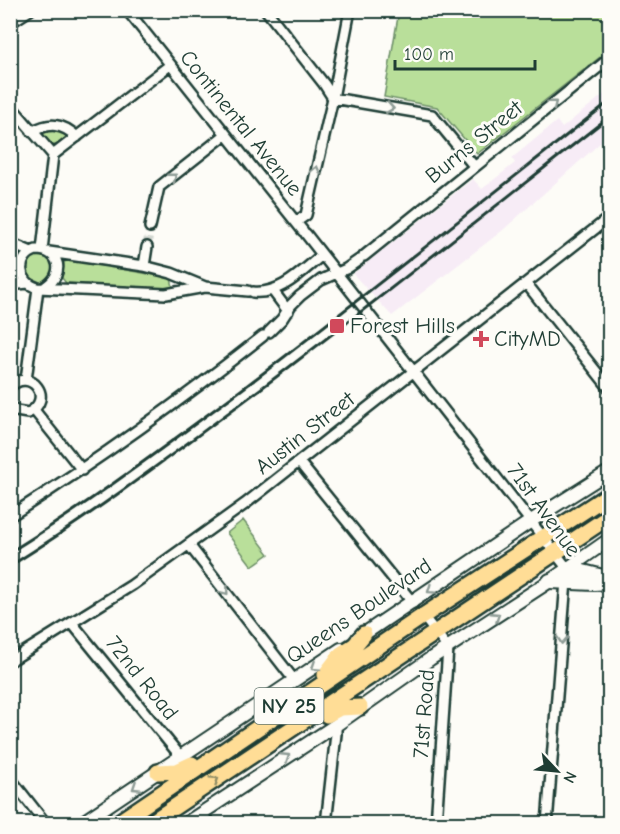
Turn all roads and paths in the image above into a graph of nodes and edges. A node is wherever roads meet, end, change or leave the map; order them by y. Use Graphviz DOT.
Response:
graph roads {
  1 [pos="30,10"];
  2 [pos="127,10"];
  3 [pos="266,10"];
  4 [pos="350,10"];
  5 [pos="10,23"];
  6 [pos="609,58"];
  7 [pos="170,65"];
  8 [pos="333,98"];
  9 [pos="10,105"];
  10 [pos="32,132"];
  11 [pos="225,135"];
  12 [pos="77,137"];
  13 [pos="53,155"];
  14 [pos="474,166"];
  15 [pos="609,217"];
  16 [pos="296,222"];
  17 [pos="150,227"];
  18 [pos="10,243"];
  19 [pos="147,247"];
  20 [pos="45,251"];
  21 [pos="31,252"];
  22 [pos="322,255"];
  23 [pos="144,266"];
  24 [pos="336,273"];
  25 [pos="27,283"];
  26 [pos="526,283"];
  27 [pos="10,285"];
  28 [pos="41,287"];
  29 [pos="205,287"];
  30 [pos="273,291"];
  31 [pos="288,311"];
  32 [pos="414,372"];
  33 [pos="26,380"];
  34 [pos="10,387"];
  35 [pos="609,389"];
  36 [pos="11,407"];
  37 [pos="34,410"];
  38 [pos="299,462"];
  39 [pos="609,463"];
  40 [pos="82,470"];
  41 [pos="606,473"];
  42 [pos="609,494"];
  43 [pos="10,516"];
  44 [pos="609,516"];
  45 [pos="531,521"];
  46 [pos="544,537"];
  47 [pos="609,539"];
  48 [pos="189,545"];
  49 [pos="556,553"];
  50 [pos="567,575"];
  51 [pos="609,580"];
  52 [pos="550,581"];
  53 [pos="413,603"];
  54 [pos="423,616"];
  55 [pos="72,623"];
  56 [pos="436,633"];
  57 [pos="364,634"];
  58 [pos="448,648"];
  59 [pos="10,661"];
  60 [pos="294,680"];
  61 [pos="309,693"];
  62 [pos="360,707"];
  63 [pos="336,724"];
  64 [pos="232,744"];
  65 [pos="266,747"];
  66 [pos="181,757"];
  67 [pos="158,772"];
  68 [pos="10,778"];
  69 [pos="201,813"];
  70 [pos="46,824"];
  71 [pos="80,824"];
  72 [pos="116,824"];
  73 [pos="149,824"];
  74 [pos="185,824"];
  75 [pos="210,824"];
  76 [pos="326,824"];
  77 [pos="436,824"];
  78 [pos="547,824"];
  1 -- 5 [label="street"];
  2 -- 7 [label="street, Continental Avenue"];
  3 -- 8 [label="street"];
  4 -- 8 [label="street"];
  14 -- 6 [label="street, Burns Street, one-way"];
  7 -- 11 [label="street, Continental Avenue"];
  7 -- 12 [label="street"];
  8 -- 14 [label="street, one-way"];
  16 -- 8 [label="street, one-way"];
  9 -- 10 [label="street"];
  10 -- 12 [label="street"];
  10 -- 13 [label="street"];
  11 -- 16 [label="street, Continental Avenue"];
  17 -- 11 [label="street, one-way"];
  12 -- 13 [label="street"];
  13 -- 20 [label="street"];
  14 -- 24 [label="street, Burns Street"];
  15 -- 26 [label="street, Austin Street"];
  16 -- 22 [label="street, Continental Avenue"];
  18 -- 21 [label="street"];
  19 -- 23 [label="street"];
  20 -- 21 [label="street"];
  20 -- 23 [label="street"];
  20 -- 28 [label="street"];
  21 -- 25 [label="street"];
  22 -- 24 [label="street, Continental Avenue"];
  22 -- 30 [label="street"];
  23 -- 29 [label="street"];
  24 -- 31 [label="street, Burns Street"];
  24 -- 32 [label="street, 71st Avenue"];
  25 -- 27 [label="street"];
  25 -- 28 [label="street"];
  26 -- 32 [label="street, Austin Street"];
  26 -- 35 [label="street"];
  28 -- 29 [label="street"];
  28 -- 33 [label="street"];
  29 -- 30 [label="street"];
  30 -- 31 [label="street"];
  31 -- 40 [label="street"];
  32 -- 38 [label="street, Austin Street"];
  32 -- 45 [label="street, 71st Avenue"];
  33 -- 34 [label="street"];
  33 -- 37 [label="street"];
  36 -- 37 [label="street"];
  37 -- 40 [label="street"];
  38 -- 48 [label="street, Austin Street"];
  38 -- 53 [label="street"];
  39 -- 41 [label="street, Queens Boulevard"];
  40 -- 43 [label="street"];
  41 -- 45 [label="street, Queens Boulevard"];
  42 -- 46 [label="main road, Queens Boulevard / NY 25"];
  44 -- 49 [label="main road, NY 25"];
  45 -- 46 [label="street, 71st Avenue"];
  45 -- 53 [label="street, Queens Boulevard, one-way"];
  46 -- 49 [label="street, 71st Avenue"];
  46 -- 54 [label="main road, Queens Boulevard / NY 25"];
  47 -- 50 [label="street"];
  48 -- 55 [label="street, Austin Street"];
  48 -- 60 [label="street, one-way"];
  49 -- 50 [label="street, 71st Avenue"];
  49 -- 56 [label="main road, NY 25"];
  50 -- 51 [label="main road"];
  50 -- 52 [label="main road"];
  50 -- 78 [label="street, 71st Avenue, one-way"];
  58 -- 52 [label="street, one-way"];
  53 -- 57 [label="street, Queens Boulevard"];
  54 -- 56 [label="street, 71st Road"];
  54 -- 61 [label="main road, Queens Boulevard / NY 25"];
  55 -- 59 [label="street, Austin Street"];
  55 -- 66 [label="street, 72nd Road"];
  56 -- 58 [label="street, 71st Road"];
  56 -- 65 [label="main road, NY 25"];
  57 -- 60 [label="street, Queens Boulevard, one-way"];
  57 -- 61 [label="main road"];
  58 -- 62 [label="street"];
  58 -- 77 [label="street, 71st Road"];
  60 -- 66 [label="street, Queens Boulevard"];
  61 -- 64 [label="main road, Queens Boulevard / NY 25"];
  62 -- 63 [label="street"];
  62 -- 65 [label="main road"];
  69 -- 63 [label="street, one-way"];
  63 -- 76 [label="street"];
  64 -- 67 [label="main road"];
  64 -- 72 [label="main road, Queens Boulevard / NY 25"];
  73 -- 65 [label="main road, NY 25, one-way"];
  66 -- 67 [label="street, Queens Boulevard"];
  67 -- 71 [label="street, Queens Boulevard, one-way"];
  68 -- 70 [label="street"];
  69 -- 74 [label="street"];
  69 -- 75 [label="street"];
}
